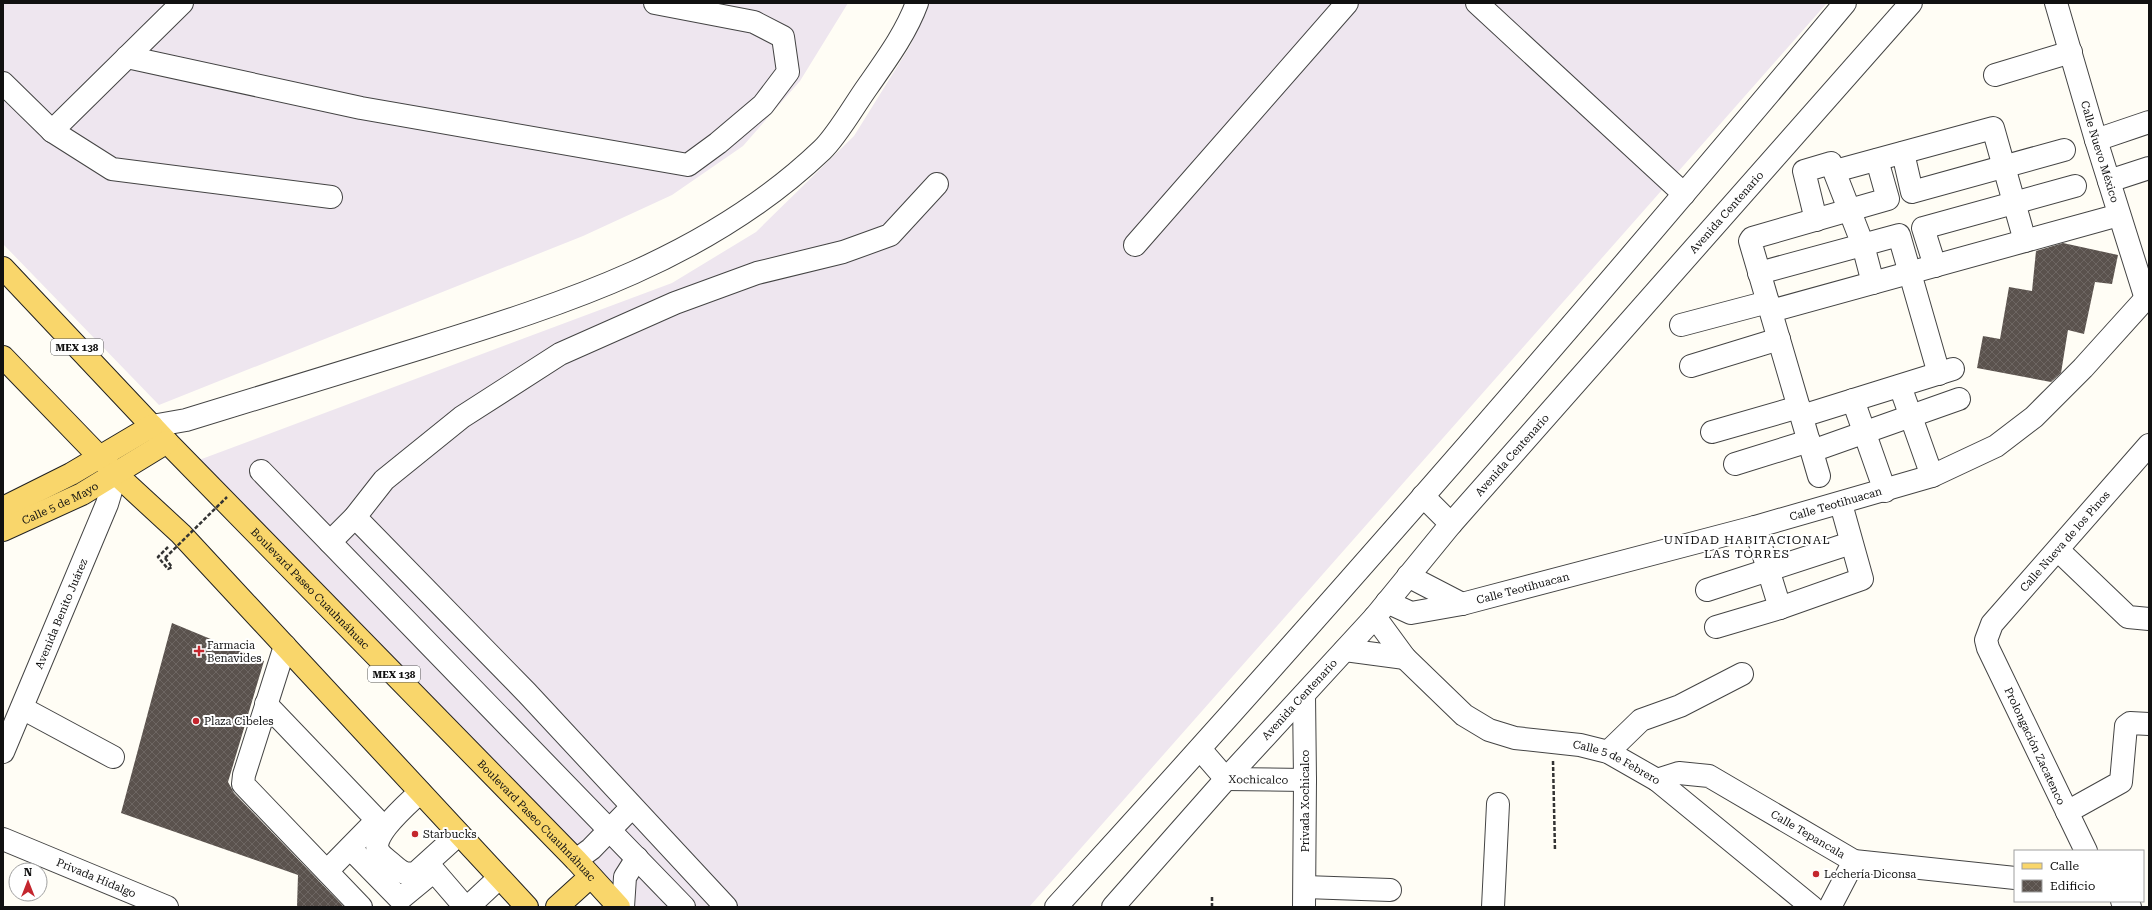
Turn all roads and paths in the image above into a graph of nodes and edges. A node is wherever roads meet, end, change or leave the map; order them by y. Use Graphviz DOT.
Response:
graph roads {
  1 [pos="182,3"];
  2 [pos="655,3"];
  3 [pos="917,3"];
  4 [pos="1347,3"];
  5 [pos="1477,3"];
  6 [pos="1844,3"];
  7 [pos="1911,3"];
  8 [pos="2056,3"];
  9 [pos="2071,52"];
  10 [pos="127,57"];
  11 [pos="1995,75"];
  12 [pos="3,83"];
  13 [pos="2149,122"];
  14 [pos="52,131"];
  15 [pos="2096,140"];
  16 [pos="2064,150"];
  17 [pos="1903,152"];
  18 [pos="1877,160"];
  19 [pos="2005,166"];
  20 [pos="2149,168"];
  21 [pos="1835,171"];
  22 [pos="2109,181"];
  23 [pos="937,184"];
  24 [pos="2075,186"];
  25 [pos="1684,194"];
  26 [pos="331,197"];
  27 [pos="2015,203"];
  28 [pos="1849,210"];
  29 [pos="2119,215"];
  30 [pos="1816,220"];
  31 [pos="2025,241"];
  32 [pos="1135,245"];
  33 [pos="1862,245"];
  34 [pos="1935,266"];
  35 [pos="3,268"];
  36 [pos="1759,273"];
  37 [pos="1910,273"];
  38 [pos="1874,283"];
  39 [pos="2147,297"];
  40 [pos="1769,306"];
  41 [pos="1681,325"];
  42 [pos="1779,339"];
  43 [pos="3,357"];
  44 [pos="1691,366"];
  45 [pos="1900,386"];
  46 [pos="1959,399"];
  47 [pos="1853,400"];
  48 [pos="1800,412"];
  49 [pos="1910,416"];
  50 [pos="186,420"];
  51 [pos="152,426"];
  52 [pos="1712,432"];
  53 [pos="1864,432"];
  54 [pos="167,442"];
  55 [pos="2149,445"];
  56 [pos="1810,446"];
  57 [pos="100,458"];
  58 [pos="1735,464"];
  59 [pos="261,471"];
  60 [pos="116,474"];
  61 [pos="1819,476"];
  62 [pos="1932,476"];
  63 [pos="1885,491"];
  64 [pos="1423,496"];
  65 [pos="227,497"];
  66 [pos="1841,504"];
  67 [pos="3,508"];
  68 [pos="355,517"];
  69 [pos="1451,524"];
  70 [pos="1755,527"];
  71 [pos="3,530"];
  72 [pos="330,542"];
  73 [pos="1851,543"];
  74 [pos="2058,550"];
  75 [pos="158,557"];
  76 [pos="1767,569"];
  77 [pos="1408,576"];
  78 [pos="1706,590"];
  79 [pos="1462,604"];
  80 [pos="1780,608"];
  81 [pos="1381,610"];
  82 [pos="2149,619"];
  83 [pos="1716,627"];
  84 [pos="1986,640"];
  85 [pos="285,646"];
  86 [pos="1345,650"];
  87 [pos="1405,658"];
  88 [pos="1742,674"];
  89 [pos="1304,695"];
  90 [pos="266,704"];
  91 [pos="22,708"];
  92 [pos="2149,724"];
  93 [pos="1553,742"];
  94 [pos="1200,749"];
  95 [pos="3,752"];
  96 [pos="1608,752"];
  97 [pos="113,757"];
  98 [pos="1226,779"];
  99 [pos="1305,780"];
  100 [pos="1657,780"];
  101 [pos="420,792"];
  102 [pos="1498,804"];
  103 [pos="632,807"];
  104 [pos="2067,812"];
  105 [pos="610,830"];
  106 [pos="459,834"];
  107 [pos="3,839"];
  108 [pos="350,848"];
  109 [pos="2086,850"];
  110 [pos="1555,851"];
  111 [pos="637,858"];
  112 [pos="576,860"];
  113 [pos="1854,861"];
  114 [pos="327,871"];
  115 [pos="590,877"];
  116 [pos="499,878"];
  117 [pos="2014,878"];
  118 [pos="1390,890"];
  119 [pos="1212,896"];
  120 [pos="1304,897"];
  121 [pos="166,907"];
  122 [pos="361,907"];
  123 [pos="466,907"];
  124 [pos="527,907"];
  125 [pos="557,907"];
  126 [pos="619,907"];
  127 [pos="623,907"];
  128 [pos="684,907"];
  129 [pos="726,907"];
  130 [pos="1056,907"];
  131 [pos="1113,907"];
  132 [pos="1212,907"];
  133 [pos="1493,907"];
  134 [pos="1812,907"];
  135 [pos="1830,907"];
  1 -- 10 [label="street"];
  2 -- 10 [label="street"];
  3 -- 50 [label="street"];
  4 -- 32 [label="street"];
  5 -- 25 [label="street"];
  6 -- 25 [label="street"];
  7 -- 69 [label="street, Avenida Centenario"];
  8 -- 9 [label="street, Calle Nuevo México"];
  9 -- 11 [label="street"];
  9 -- 15 [label="street, Calle Nuevo México"];
  10 -- 14 [label="street"];
  12 -- 14 [label="street"];
  13 -- 15 [label="street"];
  14 -- 26 [label="street"];
  15 -- 22 [label="street, Calle Nuevo México"];
  16 -- 19 [label="street"];
  17 -- 18 [label="street"];
  17 -- 19 [label="street"];
  17 -- 19 [label="street"];
  18 -- 21 [label="street"];
  18 -- 28 [label="street"];
  19 -- 27 [label="street"];
  20 -- 22 [label="street"];
  21 -- 28 [label="street"];
  21 -- 30 [label="street"];
  22 -- 29 [label="street, Calle Nuevo México"];
  23 -- 68 [label="street"];
  24 -- 27 [label="street"];
  25 -- 64 [label="street"];
  27 -- 31 [label="street"];
  27 -- 34 [label="street"];
  28 -- 30 [label="street"];
  28 -- 33 [label="street"];
  29 -- 31 [label="street"];
  29 -- 39 [label="street, Calle Nuevo México"];
  30 -- 36 [label="street"];
  31 -- 34 [label="street"];
  33 -- 36 [label="street"];
  33 -- 37 [label="street"];
  33 -- 38 [label="street"];
  34 -- 37 [label="street"];
  35 -- 51 [label="main road, Boulevard Paseo Cuauhnáhuac / MEX 138"];
  36 -- 40 [label="street"];
  37 -- 38 [label="street"];
  37 -- 45 [label="street"];
  38 -- 40 [label="street"];
  39 -- 62 [label="street, Calle Teotihuacan"];
  40 -- 41 [label="street"];
  40 -- 42 [label="street"];
  42 -- 44 [label="street"];
  42 -- 48 [label="street"];
  43 -- 57 [label="main road"];
  45 -- 47 [label="street"];
  45 -- 49 [label="street"];
  46 -- 49 [label="street"];
  47 -- 48 [label="street"];
  47 -- 53 [label="street"];
  48 -- 52 [label="street"];
  48 -- 56 [label="street"];
  49 -- 53 [label="street"];
  49 -- 62 [label="street"];
  50 -- 51 [label="street"];
  50 -- 54 [label="street"];
  51 -- 54 [label="main road, Boulevard Paseo Cuauhnáhuac / MEX 138"];
  51 -- 57 [label="main road"];
  53 -- 56 [label="street"];
  53 -- 63 [label="street"];
  54 -- 60 [label="main road, Calle 5 de Mayo"];
  54 -- 112 [label="main road, Boulevard Paseo Cuauhnáhuac / MEX 138"];
  55 -- 74 [label="street, Calle Nueva de los Pinos"];
  56 -- 58 [label="street"];
  56 -- 61 [label="street"];
  57 -- 60 [label="main road"];
  57 -- 67 [label="main road"];
  59 -- 72 [label="street"];
  60 -- 71 [label="main road, Calle 5 de Mayo"];
  60 -- 85 [label="main road"];
  60 -- 91 [label="street, Avenida Benito Juárez"];
  62 -- 63 [label="street, Calle Teotihuacan"];
  63 -- 66 [label="street, Calle Teotihuacan"];
  64 -- 69 [label="street"];
  64 -- 94 [label="street"];
  65 -- 75 [label="path, bridge"];
  66 -- 70 [label="street, Calle Teotihuacan"];
  66 -- 73 [label="street"];
  68 -- 72 [label="street"];
  68 -- 103 [label="street"];
  69 -- 77 [label="street, Avenida Centenario"];
  70 -- 76 [label="street"];
  70 -- 79 [label="street, Calle Teotihuacan"];
  72 -- 105 [label="street"];
  73 -- 76 [label="street"];
  73 -- 80 [label="street"];
  74 -- 82 [label="street"];
  74 -- 84 [label="street, Calle Nueva de los Pinos"];
  76 -- 78 [label="street"];
  76 -- 80 [label="street"];
  77 -- 79 [label="street, Calle Teotihuacan"];
  77 -- 81 [label="street, Avenida Centenario"];
  79 -- 81 [label="street, Calle Teotihuacan"];
  80 -- 83 [label="street"];
  81 -- 86 [label="street, Avenida Centenario"];
  81 -- 87 [label="street, Calle 5 de Febrero"];
  84 -- 104 [label="street, Prolongación Zacatenco"];
  85 -- 90 [label="street"];
  85 -- 101 [label="main road"];
  86 -- 87 [label="street"];
  86 -- 89 [label="street, Avenida Centenario"];
  87 -- 93 [label="street, Calle 5 de Febrero"];
  88 -- 96 [label="street"];
  89 -- 98 [label="street, Avenida Centenario"];
  89 -- 99 [label="street, Privada Xochicalco"];
  90 -- 108 [label="street"];
  90 -- 114 [label="street"];
  91 -- 95 [label="street, Avenida Benito Juárez"];
  91 -- 97 [label="street"];
  92 -- 104 [label="street"];
  93 -- 96 [label="street, Calle 5 de Febrero"];
  93 -- 110 [label="path"];
  94 -- 98 [label="street, Xochicalco"];
  94 -- 130 [label="street"];
  96 -- 100 [label="street, Calle 5 de Febrero"];
  98 -- 99 [label="street, Xochicalco"];
  98 -- 131 [label="street, Avenida Centenario"];
  99 -- 120 [label="street, Privada Xochicalco"];
  100 -- 113 [label="street, Calle Tepancala"];
  100 -- 134 [label="street, Calle 5 de Febrero"];
  101 -- 106 [label="main road"];
  101 -- 106 [label="street"];
  102 -- 133 [label="street"];
  103 -- 105 [label="street"];
  103 -- 129 [label="street"];
  104 -- 109 [label="street, Prolongación Zacatenco"];
  105 -- 111 [label="street"];
  105 -- 112 [label="street"];
  106 -- 116 [label="main road"];
  107 -- 121 [label="street, Privada Hidalgo"];
  108 -- 114 [label="street"];
  108 -- 123 [label="street"];
  111 -- 127 [label="street"];
  111 -- 128 [label="street"];
  112 -- 115 [label="main road, Boulevard Paseo Cuauhnáhuac / MEX 138"];
  113 -- 117 [label="street, Calle Tepancala"];
  113 -- 135 [label="street"];
  114 -- 122 [label="street"];
  115 -- 125 [label="main road"];
  115 -- 126 [label="main road, Boulevard Paseo Cuauhnáhuac / MEX 138"];
  116 -- 123 [label="street"];
  116 -- 124 [label="main road"];
  118 -- 120 [label="street"];
  119 -- 132 [label="path"];
}
